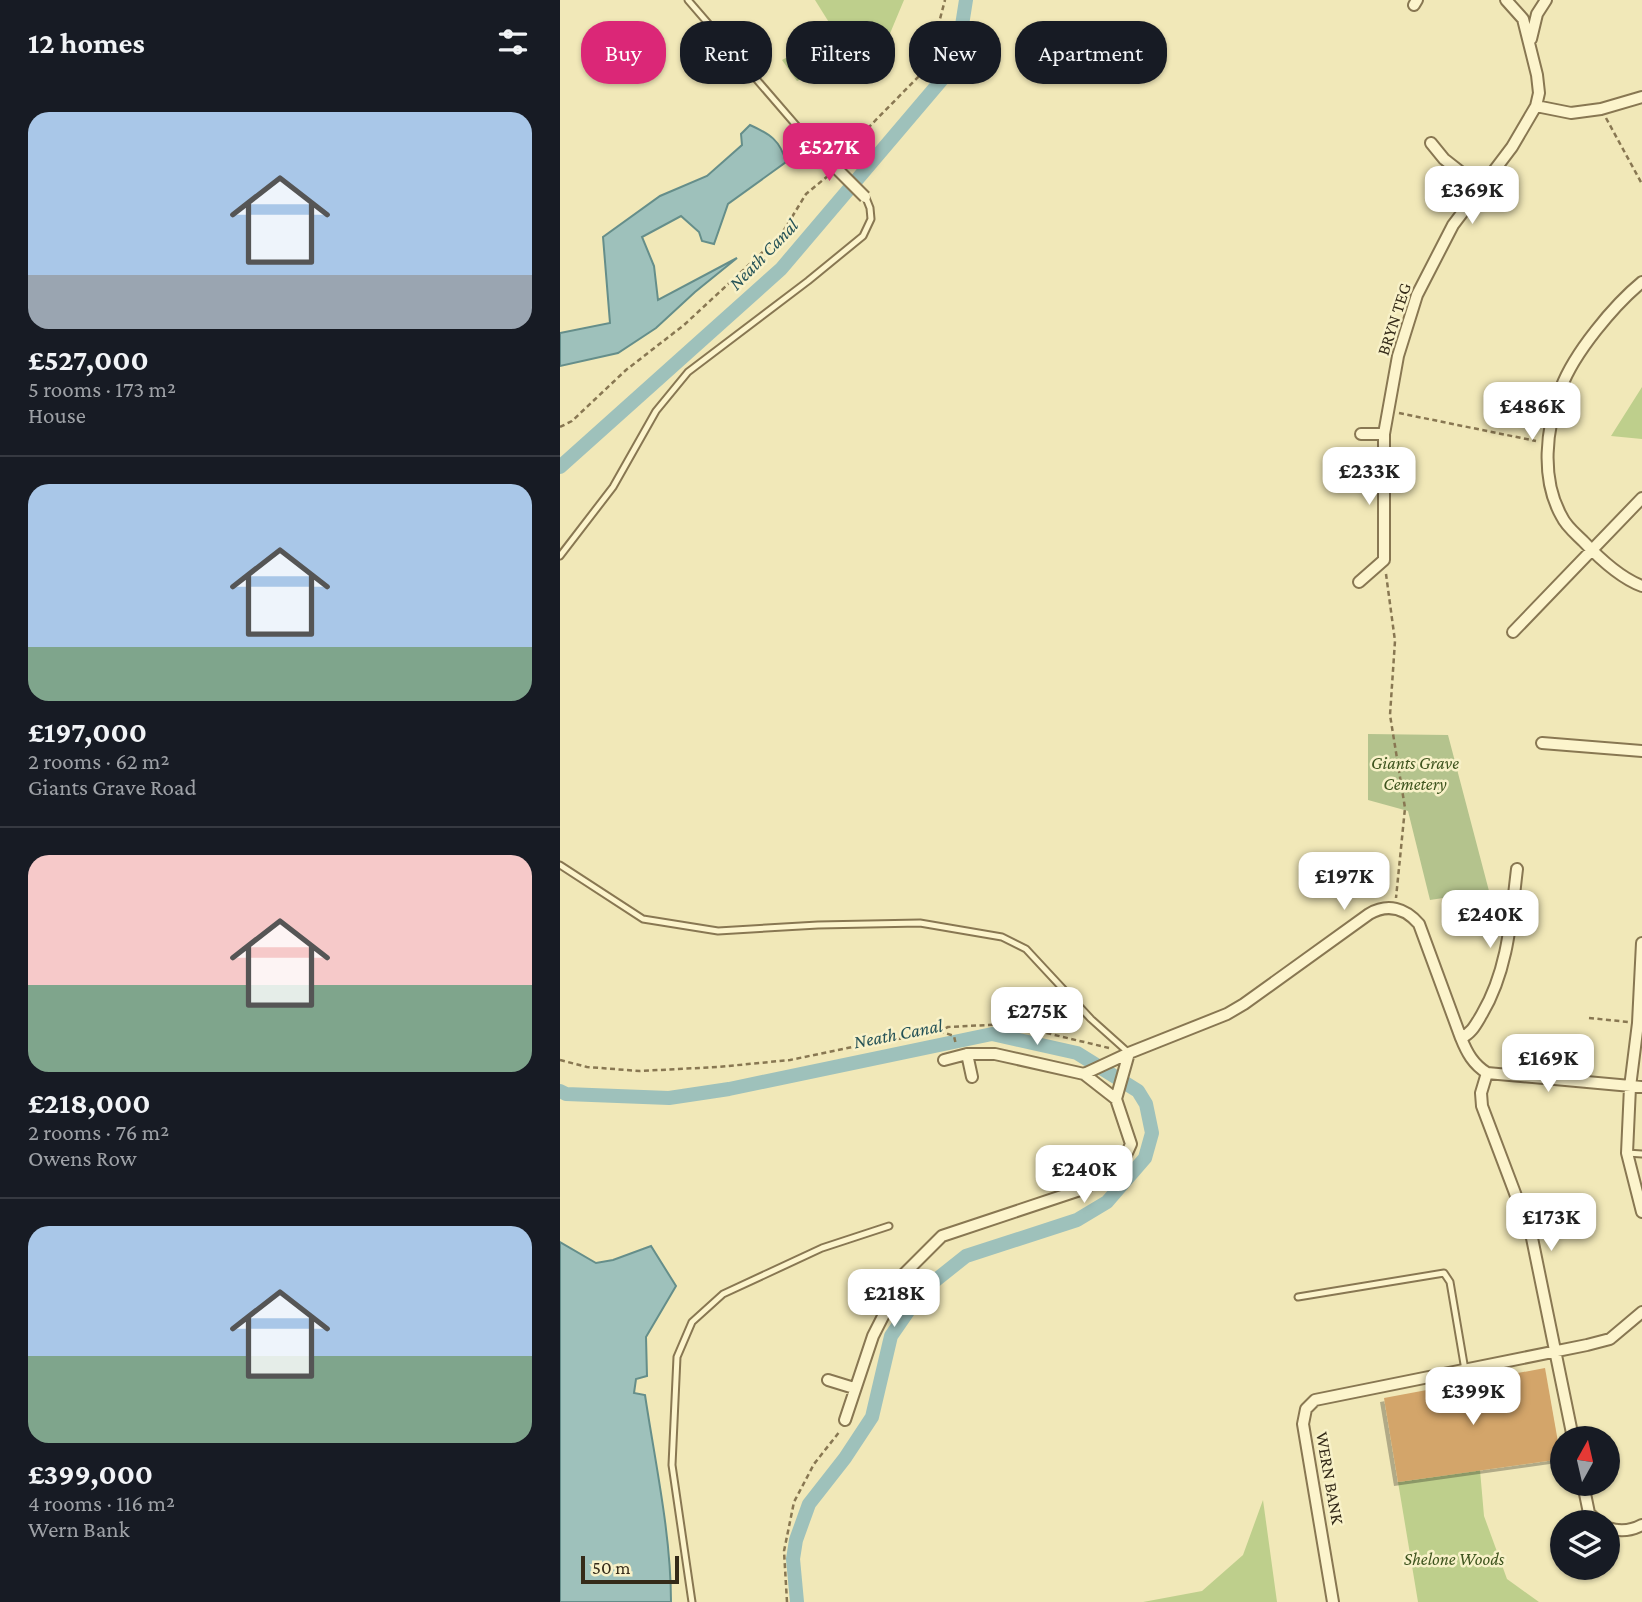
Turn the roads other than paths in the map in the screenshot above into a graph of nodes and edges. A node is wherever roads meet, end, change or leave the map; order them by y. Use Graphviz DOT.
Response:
graph roads {
  1 [pos="688,0"];
  2 [pos="1506,0"];
  3 [pos="1546,0"];
  4 [pos="1530,44"];
  5 [pos="1642,97"];
  6 [pos="1536,106"];
  7 [pos="1431,143"];
  8 [pos="814,146"];
  9 [pos="1481,188"];
  10 [pos="865,197"];
  11 [pos="1642,282"];
  12 [pos="1361,434"];
  13 [pos="1384,434"];
  14 [pos="1642,498"];
  15 [pos="1591,550"];
  16 [pos="560,556"];
  17 [pos="1359,582"];
  18 [pos="1642,586"];
  19 [pos="1513,632"];
  20 [pos="1542,743"];
  21 [pos="1642,751"];
  22 [pos="560,865"];
  23 [pos="1517,869"];
  24 [pos="1642,943"];
  25 [pos="1640,992"];
  26 [pos="1461,1038"];
  27 [pos="1129,1053"];
  28 [pos="967,1054"];
  29 [pos="944,1060"];
  30 [pos="1482,1070"];
  31 [pos="1086,1073"];
  32 [pos="972,1077"];
  33 [pos="1636,1087"];
  34 [pos="1117,1094"];
  35 [pos="1627,1153"];
  36 [pos="1642,1154"];
  37 [pos="1642,1212"];
  38 [pos="889,1226"];
  39 [pos="1298,1297"];
  40 [pos="1642,1312"];
  41 [pos="1556,1350"];
  42 [pos="1465,1370"];
  43 [pos="828,1380"];
  44 [pos="854,1388"];
  45 [pos="845,1420"];
  46 [pos="1571,1426"];
  47 [pos="1642,1525"];
  48 [pos="1620,1531"];
  49 [pos="692,1602"];
  50 [pos="1333,1602"];
  1 -- 8 [label="lane"];
  2 -- 4 [label="street, BRYN TEG"];
  3 -- 4 [label="street"];
  4 -- 6 [label="street, BRYN TEG"];
  5 -- 6 [label="street"];
  6 -- 9 [label="street, BRYN TEG"];
  7 -- 9 [label="street"];
  8 -- 10 [label="street, bridge"];
  9 -- 13 [label="street, BRYN TEG"];
  10 -- 16 [label="lane"];
  11 -- 15 [label="street"];
  12 -- 13 [label="street"];
  13 -- 17 [label="street, BRYN TEG"];
  14 -- 15 [label="street"];
  15 -- 18 [label="street"];
  15 -- 19 [label="street"];
  20 -- 21 [label="street"];
  22 -- 27 [label="lane"];
  23 -- 26 [label="street"];
  24 -- 25 [label="street"];
  25 -- 33 [label="street"];
  26 -- 27 [label="street"];
  26 -- 30 [label="street"];
  27 -- 31 [label="street"];
  27 -- 34 [label="street"];
  28 -- 29 [label="street"];
  28 -- 31 [label="street"];
  28 -- 32 [label="street"];
  30 -- 33 [label="street"];
  30 -- 41 [label="street"];
  31 -- 34 [label="street"];
  33 -- 35 [label="street"];
  34 -- 44 [label="street"];
  35 -- 36 [label="lane"];
  35 -- 37 [label="street"];
  38 -- 49 [label="lane"];
  39 -- 42 [label="lane"];
  40 -- 41 [label="street, WERN BANK"];
  41 -- 42 [label="street, WERN BANK"];
  41 -- 46 [label="street"];
  42 -- 50 [label="street, WERN BANK"];
  43 -- 44 [label="street"];
  44 -- 45 [label="street"];
  47 -- 48 [label="street"];
}
